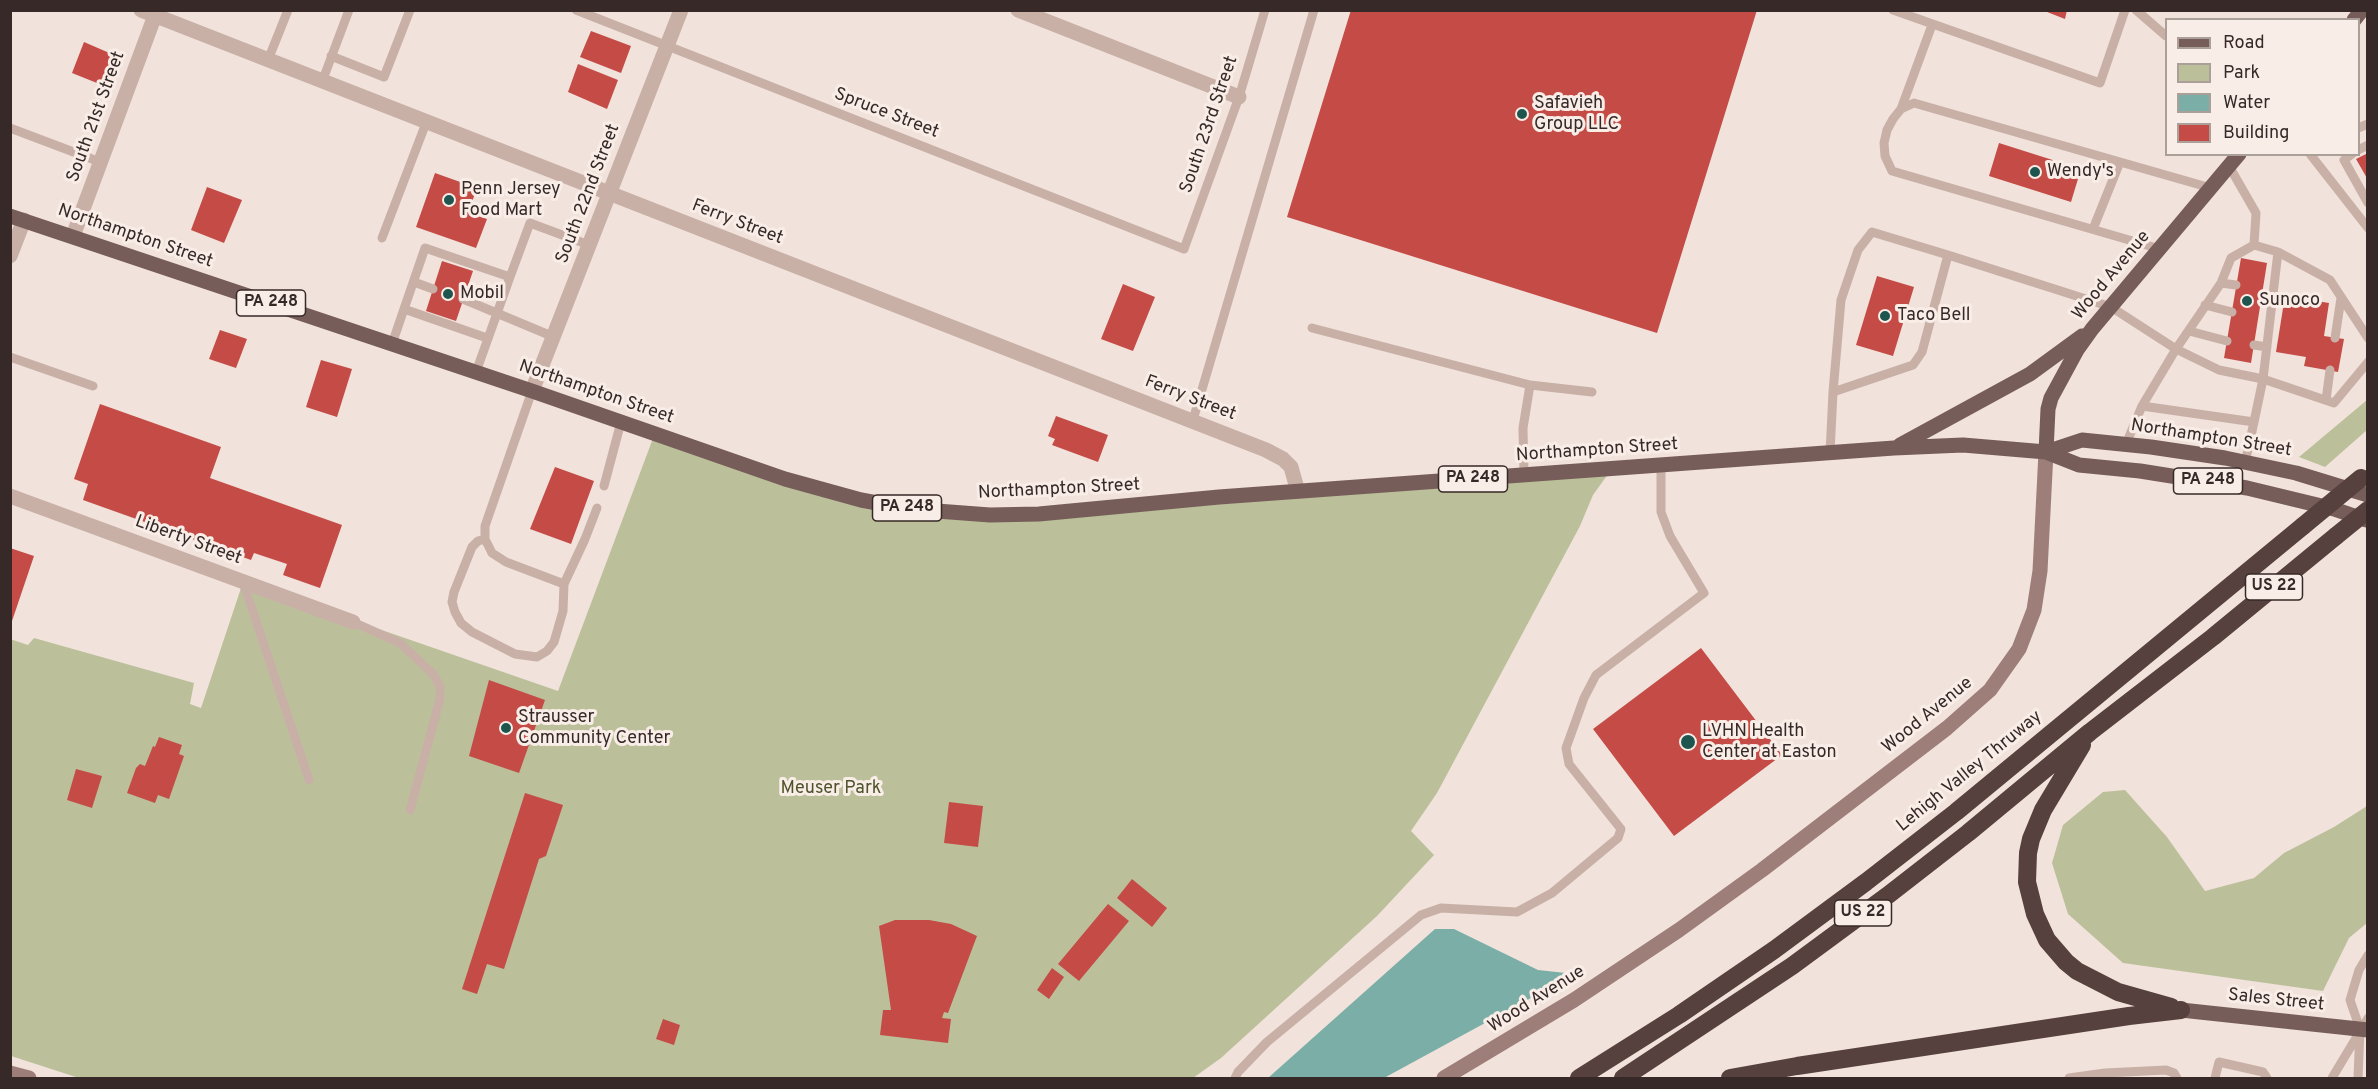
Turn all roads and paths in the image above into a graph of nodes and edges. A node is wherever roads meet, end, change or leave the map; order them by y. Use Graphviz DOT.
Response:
graph roads {
  1 [pos="288,10"];
  2 [pos="349,10"];
  3 [pos="410,10"];
  4 [pos="576,10"];
  5 [pos="681,10"];
  6 [pos="1018,10"];
  7 [pos="1265,10"];
  8 [pos="1314,10"];
  9 [pos="1893,10"];
  10 [pos="2125,10"];
  11 [pos="2136,10"];
  12 [pos="151,12"];
  13 [pos="1932,25"];
  14 [pos="2165,35"];
  15 [pos="667,46"];
  16 [pos="331,56"];
  17 [pos="268,60"];
  18 [pos="322,82"];
  19 [pos="1239,97"];
  20 [pos="1901,109"];
  21 [pos="426,123"];
  22 [pos="10,128"];
  23 [pos="2311,156"];
  24 [pos="2349,156"];
  25 [pos="2234,160"];
  26 [pos="100,162"];
  27 [pos="2120,162"];
  28 [pos="2211,188"];
  29 [pos="609,195"];
  30 [pos="2367,203"];
  31 [pos="17,218"];
  32 [pos="2367,228"];
  33 [pos="2093,229"];
  34 [pos="73,236"];
  35 [pos="382,238"];
  36 [pos="589,245"];
  37 [pos="2254,245"];
  38 [pos="1184,249"];
  39 [pos="2160,249"];
  40 [pos="2278,252"];
  41 [pos="1948,255"];
  42 [pos="10,256"];
  43 [pos="510,278"];
  44 [pos="414,282"];
  45 [pos="2221,283"];
  46 [pos="2236,285"];
  47 [pos="433,289"];
  48 [pos="2263,289"];
  49 [pos="2273,291"];
  50 [pos="2341,297"];
  51 [pos="463,299"];
  52 [pos="2205,305"];
  53 [pos="2111,307"];
  54 [pos="404,309"];
  55 [pos="497,312"];
  56 [pos="2232,312"];
  57 [pos="2258,318"];
  58 [pos="2270,319"];
  59 [pos="1312,328"];
  60 [pos="2092,329"];
  61 [pos="2189,331"];
  62 [pos="554,337"];
  63 [pos="487,338"];
  64 [pos="2335,338"];
  65 [pos="2367,338"];
  66 [pos="2227,341"];
  67 [pos="392,344"];
  68 [pos="2254,345"];
  69 [pos="2267,347"];
  70 [pos="2176,349"];
  71 [pos="10,357"];
  72 [pos="2367,362"];
  73 [pos="2330,370"];
  74 [pos="476,372"];
  75 [pos="2263,379"];
  76 [pos="1530,385"];
  77 [pos="93,386"];
  78 [pos="532,391"];
  79 [pos="1592,392"];
  80 [pos="1833,392"];
  81 [pos="2326,400"];
  82 [pos="2142,406"];
  83 [pos="1193,420"];
  84 [pos="621,422"];
  85 [pos="2254,422"];
  86 [pos="2126,444"];
  87 [pos="1894,448"];
  88 [pos="2046,452"];
  89 [pos="1830,453"];
  90 [pos="2245,462"];
  91 [pos="1661,466"];
  92 [pos="1524,476"];
  93 [pos="2365,482"];
  94 [pos="604,486"];
  95 [pos="1298,492"];
  96 [pos="10,496"];
  97 [pos="597,508"];
  98 [pos="2367,510"];
  99 [pos="2367,520"];
  100 [pos="485,539"];
  101 [pos="243,582"];
  102 [pos="564,584"];
  103 [pos="353,622"];
  104 [pos="2090,732"];
  105 [pos="309,780"];
  106 [pos="410,810"];
  107 [pos="2367,955"];
  108 [pos="2181,1010"];
  109 [pos="2365,1025"];
  110 [pos="10,1072"];
  111 [pos="29,1078"];
  112 [pos="1235,1078"];
  113 [pos="1444,1078"];
  114 [pos="1580,1078"];
  115 [pos="1623,1078"];
  116 [pos="1730,1078"];
  117 [pos="2069,1078"];
  118 [pos="2177,1078"];
  119 [pos="2215,1078"];
  120 [pos="2267,1078"];
  121 [pos="2332,1078"];
  122 [pos="2358,1078"];
  1 -- 17 [label="lane"];
  2 -- 16 [label="lane"];
  3 -- 16 [label="lane"];
  4 -- 15 [label="lane, Spruce Street"];
  5 -- 15 [label="street, South 22nd Street"];
  6 -- 19 [label="street"];
  7 -- 19 [label="lane, South 23rd Street"];
  8 -- 83 [label="lane"];
  9 -- 13 [label="lane"];
  10 -- 13 [label="lane"];
  11 -- 14 [label="lane"];
  12 -- 17 [label="street, Ferry Street"];
  12 -- 26 [label="street, South 21st Street"];
  13 -- 20 [label="lane"];
  15 -- 29 [label="street, South 22nd Street"];
  15 -- 38 [label="lane, Spruce Street"];
  16 -- 18 [label="lane"];
  17 -- 18 [label="street, Ferry Street"];
  18 -- 21 [label="street, Ferry Street"];
  19 -- 38 [label="lane, South 23rd Street"];
  20 -- 27 [label="lane"];
  20 -- 33 [label="lane"];
  21 -- 29 [label="street, Ferry Street"];
  21 -- 35 [label="lane"];
  22 -- 26 [label="lane"];
  23 -- 32 [label="lane"];
  24 -- 30 [label="lane"];
  25 -- 28 [label="main road, Wood Avenue"];
  25 -- 37 [label="lane"];
  26 -- 34 [label="street, South 21st Street"];
  27 -- 28 [label="lane"];
  27 -- 33 [label="lane"];
  28 -- 39 [label="main road, Wood Avenue"];
  29 -- 36 [label="street, South 22nd Street"];
  29 -- 83 [label="street, Ferry Street"];
  31 -- 34 [label="main road, Northampton Street / PA 248"];
  31 -- 42 [label="street"];
  33 -- 39 [label="lane"];
  34 -- 67 [label="main road, Northampton Street / PA 248"];
  36 -- 43 [label="lane"];
  36 -- 62 [label="street, South 22nd Street"];
  37 -- 40 [label="lane"];
  37 -- 45 [label="lane"];
  39 -- 53 [label="main road, Wood Avenue"];
  40 -- 49 [label="lane"];
  40 -- 50 [label="lane"];
  41 -- 53 [label="lane"];
  41 -- 80 [label="lane"];
  41 -- 80 [label="lane"];
  43 -- 44 [label="lane"];
  43 -- 55 [label="lane"];
  44 -- 47 [label="lane"];
  44 -- 54 [label="lane"];
  45 -- 46 [label="lane"];
  45 -- 52 [label="lane"];
  48 -- 49 [label="lane"];
  49 -- 58 [label="lane"];
  50 -- 64 [label="lane"];
  50 -- 65 [label="lane"];
  51 -- 55 [label="lane"];
  52 -- 56 [label="lane"];
  52 -- 61 [label="lane"];
  53 -- 60 [label="main road, Wood Avenue"];
  53 -- 70 [label="lane"];
  54 -- 63 [label="lane"];
  54 -- 67 [label="lane"];
  55 -- 62 [label="lane"];
  55 -- 63 [label="lane"];
  57 -- 58 [label="lane"];
  58 -- 69 [label="lane"];
  59 -- 76 [label="lane"];
  60 -- 87 [label="main road"];
  60 -- 88 [label="main road, Wood Avenue"];
  61 -- 66 [label="lane"];
  61 -- 70 [label="lane"];
  62 -- 78 [label="street, South 22nd Street"];
  63 -- 74 [label="lane"];
  67 -- 74 [label="main road, Northampton Street / PA 248"];
  68 -- 69 [label="lane"];
  69 -- 75 [label="lane"];
  70 -- 75 [label="lane"];
  70 -- 82 [label="lane"];
  71 -- 77 [label="lane"];
  72 -- 81 [label="lane"];
  73 -- 81 [label="lane"];
  74 -- 78 [label="main road, Northampton Street / PA 248"];
  75 -- 81 [label="lane"];
  75 -- 85 [label="lane"];
  76 -- 79 [label="lane"];
  76 -- 92 [label="lane"];
  78 -- 84 [label="main road, Northampton Street / PA 248"];
  78 -- 100 [label="lane"];
  80 -- 89 [label="lane"];
  82 -- 85 [label="lane"];
  82 -- 86 [label="lane"];
  83 -- 95 [label="street, Ferry Street"];
  84 -- 94 [label="lane"];
  84 -- 95 [label="main road, Northampton Street / PA 248"];
  85 -- 90 [label="lane"];
  86 -- 88 [label="main road, Northampton Street / PA 248"];
  86 -- 90 [label="main road, Northampton Street / PA 248"];
  87 -- 88 [label="main road, Northampton Street / PA 248"];
  87 -- 89 [label="main road, Northampton Street / PA 248"];
  88 -- 99 [label="main road, Northampton Street / PA 248"];
  88 -- 113 [label="main road, Wood Avenue"];
  89 -- 91 [label="main road, Northampton Street / PA 248"];
  90 -- 93 [label="main road, Northampton Street / PA 248"];
  91 -- 92 [label="main road, Northampton Street / PA 248"];
  91 -- 112 [label="lane"];
  92 -- 95 [label="main road, Northampton Street / PA 248"];
  93 -- 114 [label="highway, Lehigh Valley Thruway / US 22, bridge"];
  96 -- 101 [label="street, Liberty Street"];
  97 -- 102 [label="lane"];
  98 -- 104 [label="highway, US 22, bridge"];
  100 -- 102 [label="lane"];
  100 -- 102 [label="lane"];
  101 -- 103 [label="street, Liberty Street"];
  101 -- 105 [label="lane"];
  103 -- 106 [label="lane"];
  104 -- 108 [label="highway"];
  104 -- 115 [label="highway, US 22"];
  107 -- 109 [label="lane"];
  108 -- 109 [label="main road, Sales Street"];
  108 -- 116 [label="highway"];
  109 -- 121 [label="lane"];
  109 -- 122 [label="lane"];
  110 -- 111 [label="main road"];
  117 -- 118 [label="lane"];
  119 -- 120 [label="lane"];
}
